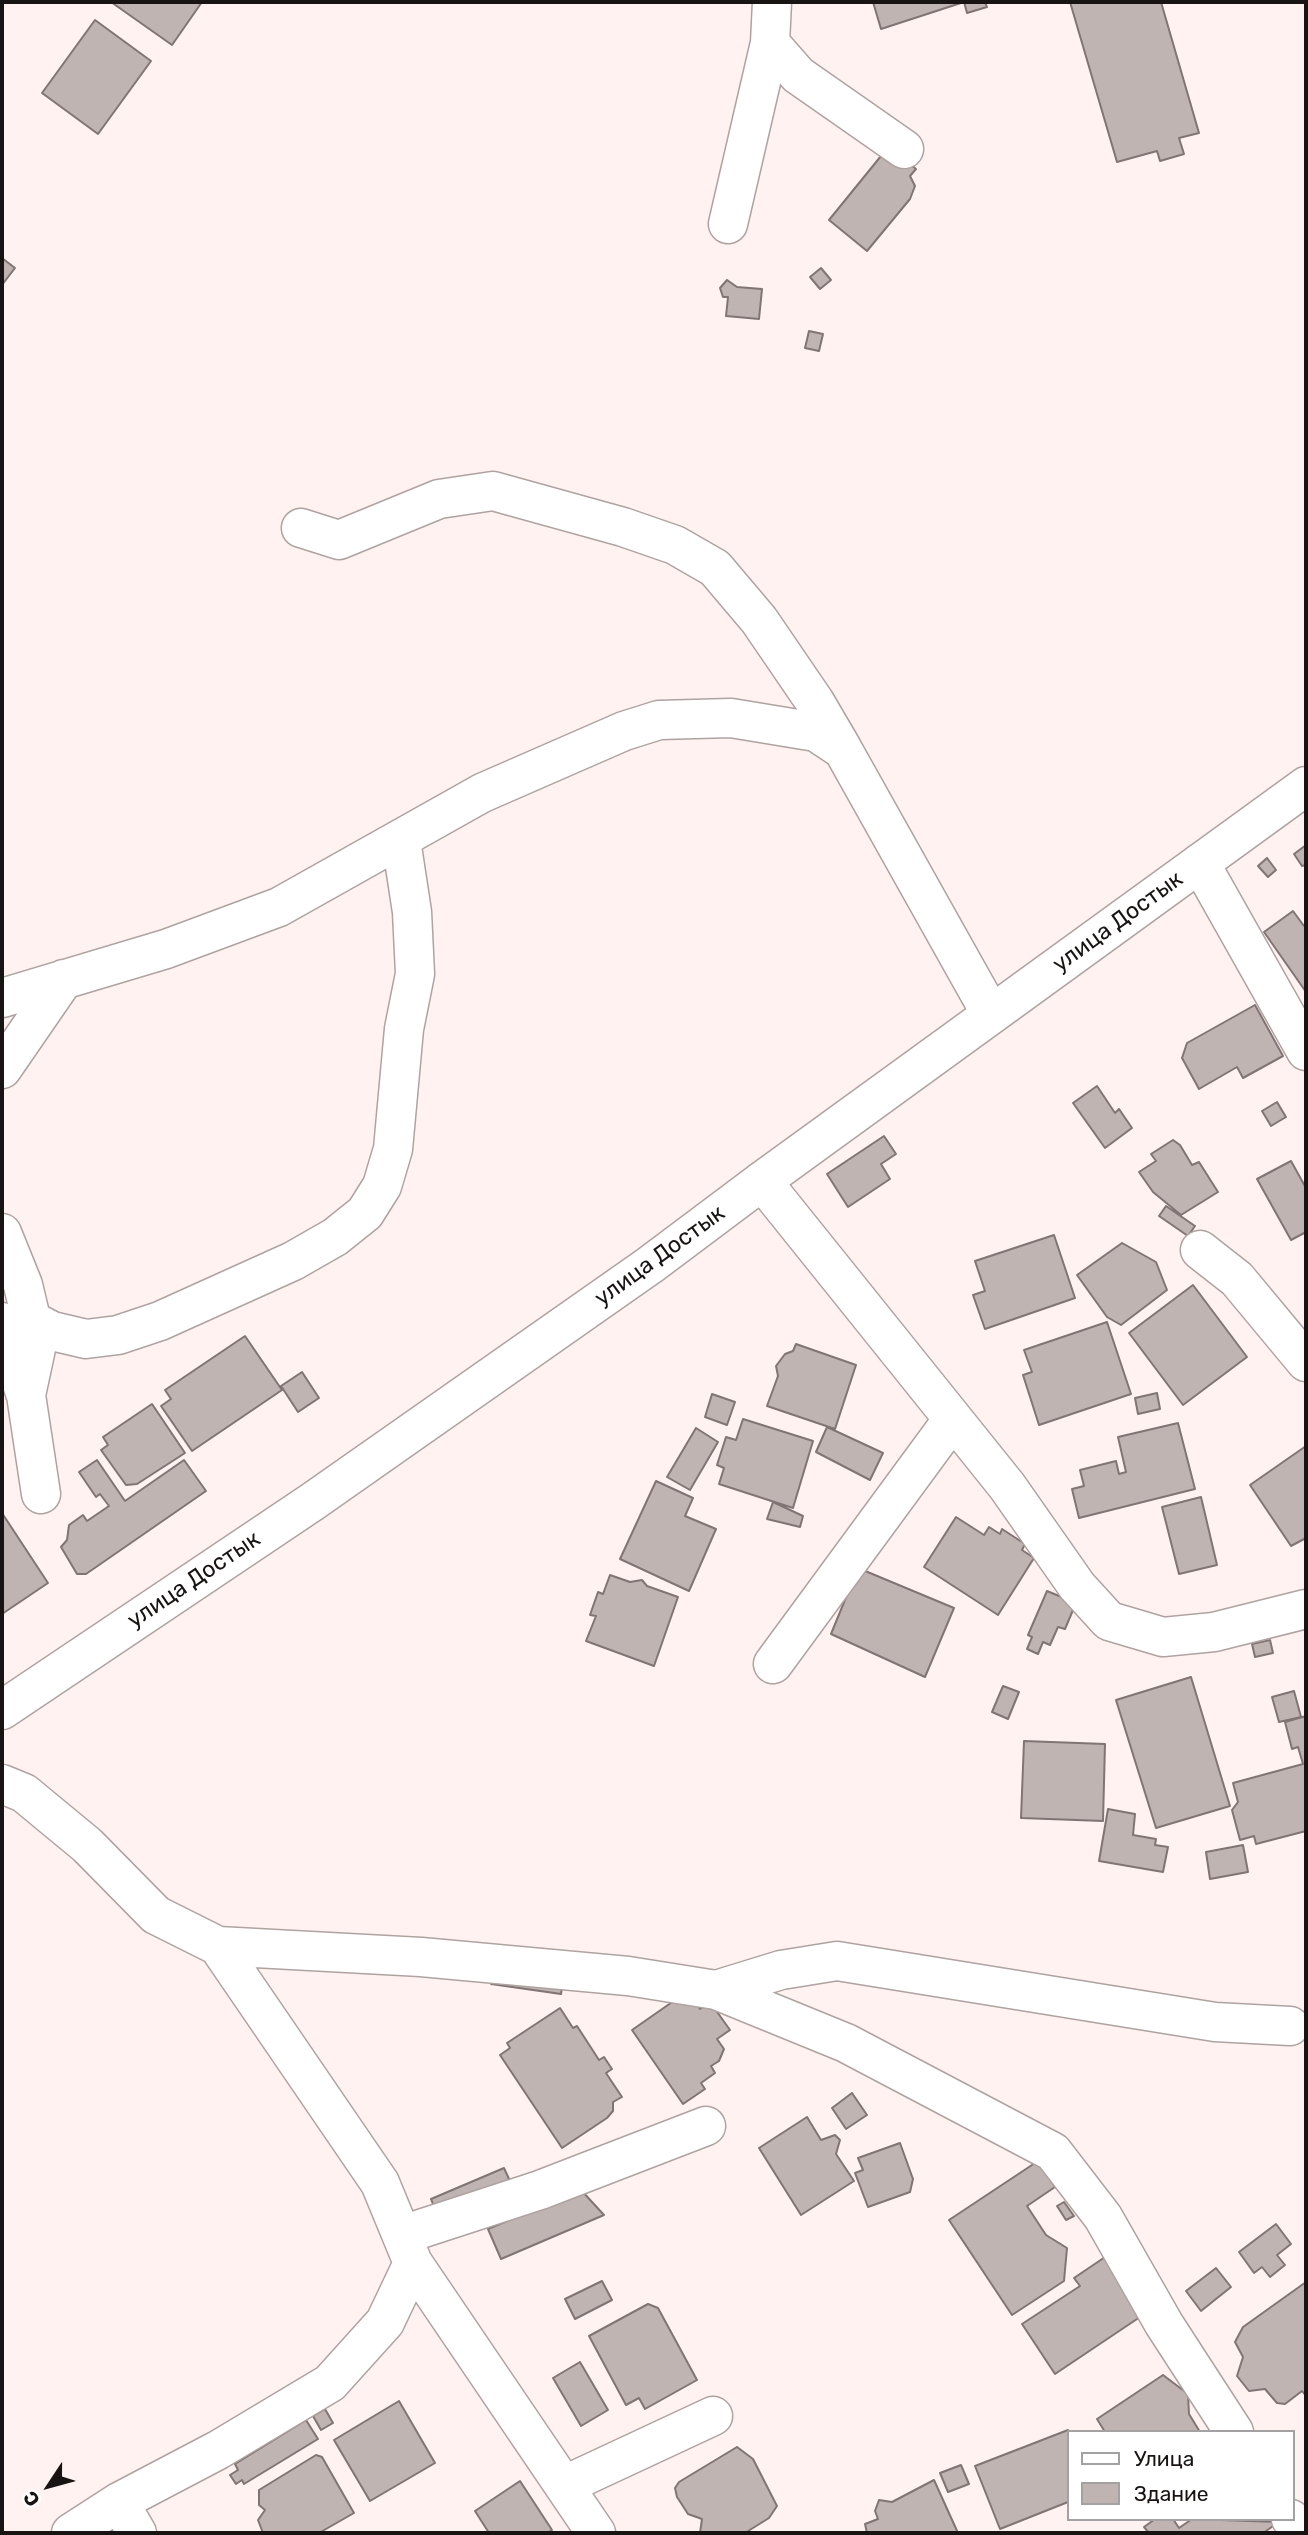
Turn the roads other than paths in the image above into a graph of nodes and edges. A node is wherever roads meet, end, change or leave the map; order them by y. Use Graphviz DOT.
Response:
graph roads {
  1 [pos="772,2"];
  2 [pos="770,43"];
  3 [pos="904,149"];
  4 [pos="728,224"];
  5 [pos="301,528"];
  6 [pos="843,750"];
  7 [pos="1306,786"];
  8 [pos="401,841"];
  9 [pos="1200,863"];
  10 [pos="64,979"];
  11 [pos="2,998"];
  12 [pos="991,1014"];
  13 [pos="1306,1051"];
  14 [pos="2,1069"];
  15 [pos="762,1181"];
  16 [pos="2,1233"];
  17 [pos="1200,1250"];
  18 [pos="16,1321"];
  19 [pos="1306,1362"];
  20 [pos="14,1403"];
  21 [pos="953,1419"];
  22 [pos="41,1494"];
  23 [pos="1306,1609"];
  24 [pos="773,1664"];
  25 [pos="2,1710"];
  26 [pos="2,1784"];
  27 [pos="218,1945"];
  28 [pos="716,1990"];
  29 [pos="1290,2026"];
  30 [pos="706,2126"];
  31 [pos="408,2249"];
  32 [pos="713,2416"];
  33 [pos="1233,2430"];
  34 [pos="565,2485"];
  35 [pos="128,2518"];
  36 [pos="71,2533"];
  37 [pos="596,2533"];
  1 -- 2 [label="street"];
  2 -- 3 [label="street"];
  2 -- 4 [label="street"];
  5 -- 6 [label="street"];
  6 -- 8 [label="street"];
  6 -- 12 [label="street"];
  7 -- 9 [label="street, улица Достык"];
  8 -- 10 [label="street"];
  8 -- 18 [label="street"];
  9 -- 12 [label="street, улица Достык"];
  9 -- 13 [label="street"];
  10 -- 11 [label="street"];
  10 -- 14 [label="street"];
  12 -- 15 [label="street, улица Достык"];
  15 -- 21 [label="street"];
  15 -- 25 [label="street, улица Достык"];
  16 -- 18 [label="street"];
  17 -- 19 [label="street"];
  18 -- 20 [label="street"];
  20 -- 22 [label="street"];
  21 -- 23 [label="street"];
  21 -- 24 [label="street"];
  26 -- 27 [label="street"];
  27 -- 28 [label="street"];
  27 -- 31 [label="street"];
  28 -- 29 [label="street"];
  28 -- 33 [label="street"];
  30 -- 31 [label="street"];
  31 -- 34 [label="street"];
  31 -- 35 [label="street"];
  32 -- 34 [label="street"];
  34 -- 37 [label="street"];
  35 -- 36 [label="street"];
}
